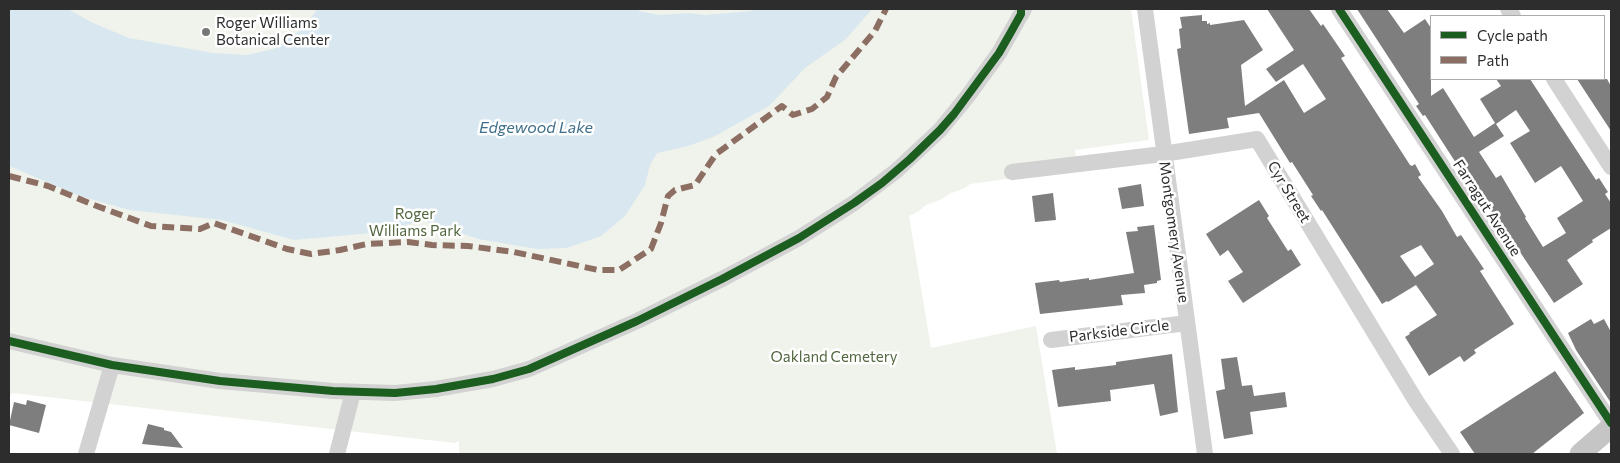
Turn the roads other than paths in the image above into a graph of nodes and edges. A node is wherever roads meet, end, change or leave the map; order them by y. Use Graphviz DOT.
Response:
graph roads {
  1 [pos="1024,9"];
  2 [pos="1144,9"];
  3 [pos="1340,9"];
  4 [pos="1555,80"];
  5 [pos="1163,154"];
  6 [pos="1611,167"];
  7 [pos="1012,172"];
  8 [pos="1187,323"];
  9 [pos="9,340"];
  10 [pos="1051,340"];
  11 [pos="112,365"];
  12 [pos="354,392"];
  13 [pos="1611,425"];
  14 [pos="1591,451"];
  15 [pos="86,454"];
  16 [pos="337,454"];
  17 [pos="1205,454"];
  18 [pos="1452,454"];
  1 -- 12 [label="street"];
  2 -- 5 [label="street, Montgomery Avenue"];
  3 -- 13 [label="street, Farragut Avenue"];
  4 -- 6 [label="street"];
  5 -- 7 [label="street, Cyr Street"];
  5 -- 8 [label="street, Montgomery Avenue"];
  5 -- 18 [label="street, Cyr Street"];
  8 -- 10 [label="street, Parkside Circle"];
  8 -- 17 [label="street, Montgomery Avenue"];
  9 -- 11 [label="street"];
  11 -- 12 [label="street"];
  11 -- 15 [label="street"];
  12 -- 16 [label="street"];
  13 -- 14 [label="main road"];
}
